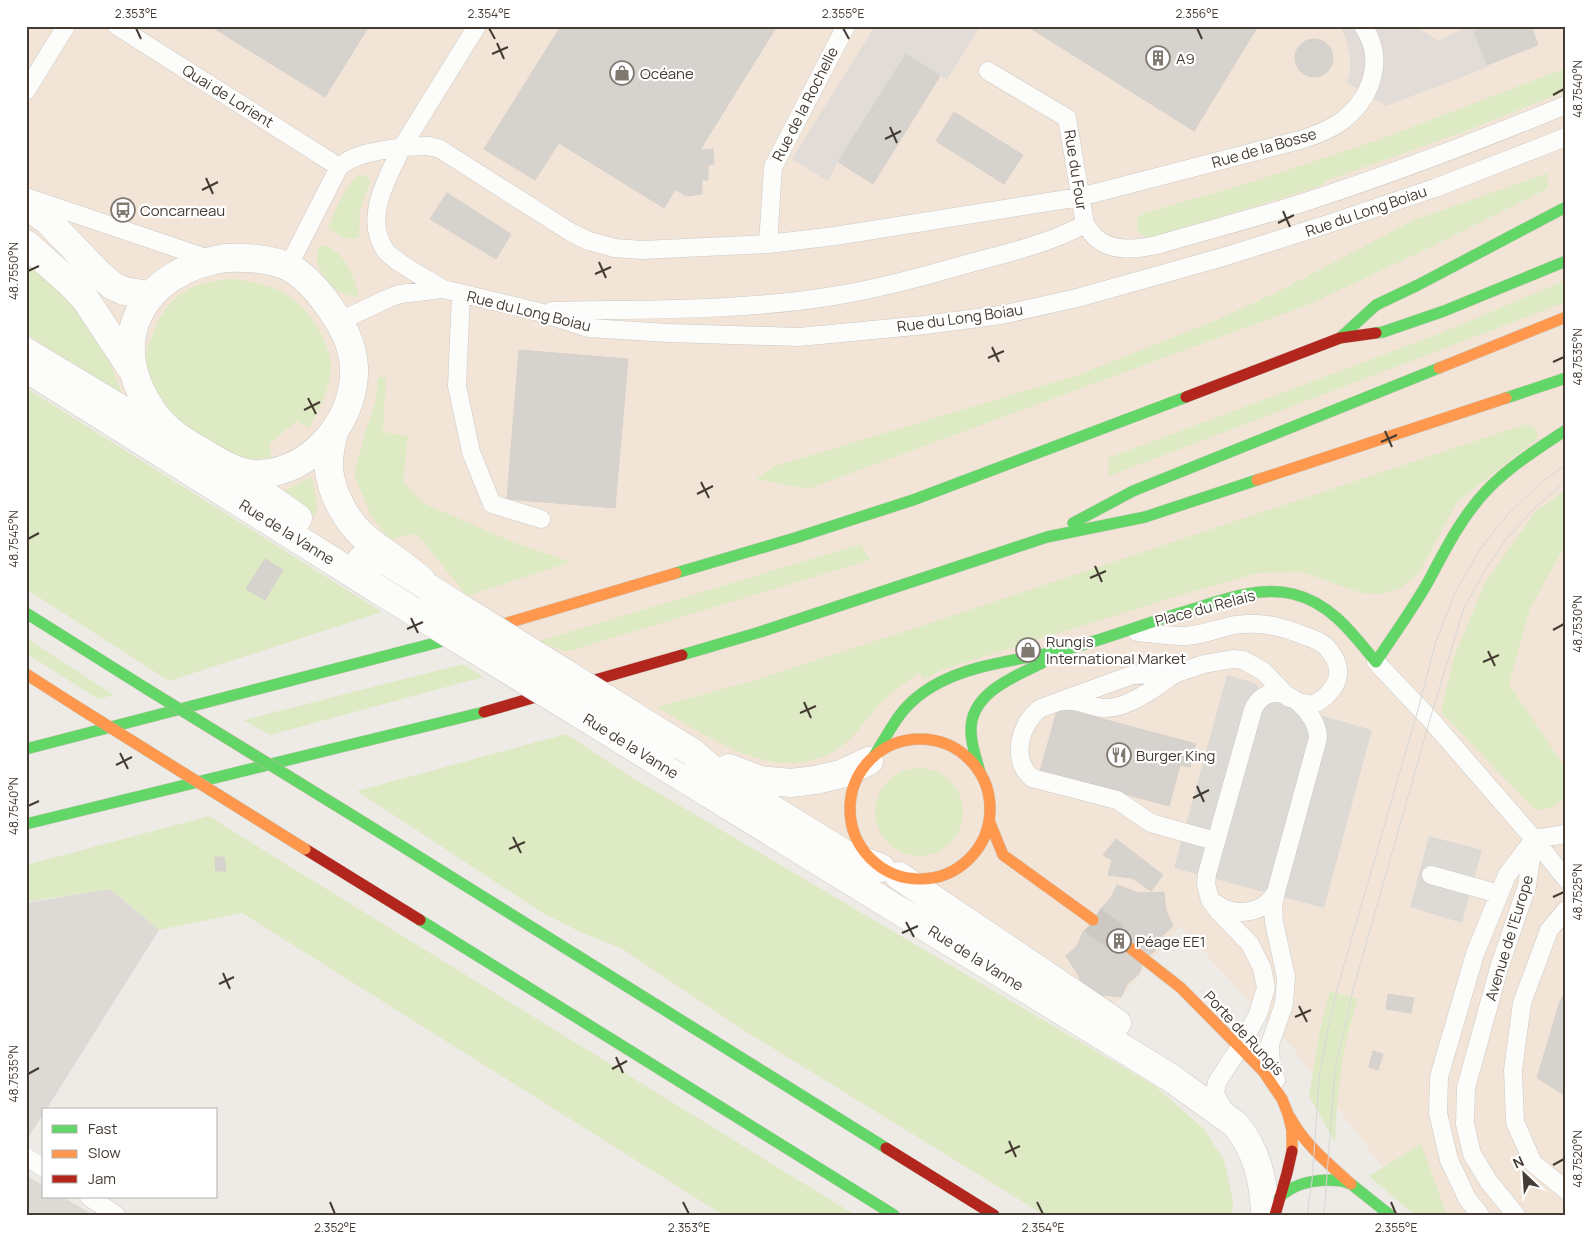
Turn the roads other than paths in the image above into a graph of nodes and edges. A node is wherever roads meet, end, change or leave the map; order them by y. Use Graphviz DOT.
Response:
graph roads {
  1 [pos="66,26"];
  2 [pos="117,26"];
  3 [pos="478,26"];
  4 [pos="846,26"];
  5 [pos="1363,26"];
  6 [pos="988,70"];
  7 [pos="26,91"];
  8 [pos="1566,105"];
  9 [pos="1566,137"];
  10 [pos="402,147"];
  11 [pos="339,167"];
  12 [pos="26,197"];
  13 [pos="1080,197"];
  14 [pos="26,206"];
  15 [pos="1566,207"];
  16 [pos="1085,224"];
  17 [pos="26,244"];
  18 [pos="768,244"];
  19 [pos="213,260"];
  20 [pos="1566,261"];
  21 [pos="288,267"];
  22 [pos="443,289"];
  23 [pos="461,294"];
  24 [pos="149,295"];
  25 [pos="539,312"];
  26 [pos="1566,317"];
  27 [pos="340,321"];
  28 [pos="1340,338"];
  29 [pos="26,346"];
  30 [pos="26,368"];
  31 [pos="134,373"];
  32 [pos="1566,378"];
  33 [pos="1566,430"];
  34 [pos="334,432"];
  35 [pos="178,437"];
  36 [pos="226,467"];
  37 [pos="541,519"];
  38 [pos="1047,537"];
  39 [pos="430,589"];
  40 [pos="26,613"];
  41 [pos="1124,630"];
  42 [pos="1070,648"];
  43 [pos="1376,662"];
  44 [pos="1176,673"];
  45 [pos="26,674"];
  46 [pos="1294,700"];
  47 [pos="1056,702"];
  48 [pos="26,749"];
  49 [pos="693,753"];
  50 [pos="871,759"];
  51 [pos="980,772"];
  52 [pos="990,823"];
  53 [pos="26,824"];
  54 [pos="1566,834"];
  55 [pos="1534,839"];
  56 [pos="1215,841"];
  57 [pos="890,872"];
  58 [pos="1431,875"];
  59 [pos="1566,880"];
  60 [pos="1207,892"];
  61 [pos="1276,892"];
  62 [pos="1500,894"];
  63 [pos="1566,910"];
  64 [pos="1093,920"];
  65 [pos="1124,944"];
  66 [pos="1240,1047"];
  67 [pos="1286,1108"];
  68 [pos="1230,1118"];
  69 [pos="26,1157"];
  70 [pos="42,1167"];
  71 [pos="1350,1184"];
  72 [pos="1566,1190"];
  73 [pos="90,1198"];
  74 [pos="1271,1207"];
  75 [pos="116,1215"];
  76 [pos="894,1215"];
  77 [pos="994,1215"];
  78 [pos="1390,1215"];
  79 [pos="1480,1215"];
  80 [pos="1516,1215"];
  1 -- 7 [label="lane"];
  2 -- 11 [label="lane, Quai de Lorient"];
  3 -- 10 [label="lane"];
  4 -- 18 [label="lane, Rue de la Rochelle"];
  5 -- 13 [label="lane, Rue de la Bosse"];
  6 -- 13 [label="lane, Rue du Four"];
  8 -- 16 [label="lane"];
  9 -- 25 [label="lane, Rue du Long Boiau"];
  10 -- 11 [label="lane, Rue de la Bosse"];
  10 -- 18 [label="lane, Rue de la Bosse"];
  10 -- 22 [label="lane"];
  11 -- 21 [label="lane"];
  12 -- 19 [label="lane"];
  13 -- 16 [label="lane, Rue du Four"];
  13 -- 18 [label="lane, Rue de la Bosse"];
  14 -- 24 [label="street"];
  15 -- 28 [label="main road"];
  16 -- 25 [label="lane"];
  17 -- 31 [label="street"];
  19 -- 21 [label="street"];
  19 -- 24 [label="street"];
  20 -- 28 [label="main road"];
  21 -- 27 [label="street"];
  22 -- 23 [label="lane, Rue du Long Boiau"];
  22 -- 27 [label="lane, Rue du Long Boiau"];
  23 -- 25 [label="lane, Rue du Long Boiau"];
  23 -- 37 [label="lane"];
  24 -- 31 [label="street"];
  26 -- 38 [label="main road"];
  27 -- 34 [label="street"];
  28 -- 48 [label="main road"];
  29 -- 35 [label="lane"];
  30 -- 68 [label="street, Rue de la Vanne, bridge"];
  31 -- 35 [label="street"];
  32 -- 38 [label="main road"];
  33 -- 43 [label="main road"];
  34 -- 36 [label="street"];
  34 -- 39 [label="street"];
  35 -- 36 [label="street"];
  36 -- 39 [label="street"];
  38 -- 53 [label="main road"];
  39 -- 49 [label="street, bridge"];
  40 -- 77 [label="main road, bridge"];
  41 -- 42 [label="main road, Place du Relais"];
  41 -- 43 [label="main road, Place du Relais"];
  41 -- 46 [label="lane"];
  42 -- 50 [label="main road, Place du Relais"];
  42 -- 51 [label="main road, Place du Relais"];
  43 -- 55 [label="lane, Place du Relais"];
  44 -- 46 [label="lane"];
  44 -- 47 [label="lane"];
  44 -- 47 [label="lane"];
  45 -- 76 [label="main road, bridge"];
  46 -- 56 [label="lane"];
  46 -- 61 [label="lane"];
  47 -- 56 [label="lane"];
  49 -- 50 [label="street"];
  49 -- 57 [label="street, Rue de la Vanne"];
  50 -- 51 [label="main road"];
  50 -- 57 [label="main road"];
  51 -- 52 [label="main road"];
  52 -- 57 [label="main road"];
  52 -- 64 [label="main road"];
  54 -- 55 [label="lane"];
  55 -- 59 [label="lane, Place du Relais"];
  55 -- 62 [label="lane, Avenue de l'Europe"];
  55 -- 80 [label="lane, Avenue de l'Europe"];
  56 -- 60 [label="lane"];
  57 -- 68 [label="street, Rue de la Vanne"];
  58 -- 62 [label="lane"];
  60 -- 61 [label="lane"];
  60 -- 66 [label="lane"];
  61 -- 67 [label="lane"];
  62 -- 79 [label="lane, Avenue de l'Europe"];
  63 -- 72 [label="lane"];
  65 -- 66 [label="main road, Porte de Rungis"];
  66 -- 67 [label="main road, Porte de Rungis"];
  66 -- 68 [label="lane"];
  67 -- 71 [label="main road"];
  67 -- 74 [label="main road, Porte de Rungis"];
  68 -- 74 [label="street, Rue de la Vanne"];
  69 -- 70 [label="lane"];
  71 -- 74 [label="main road"];
  71 -- 78 [label="main road"];
  73 -- 75 [label="lane"];
}
